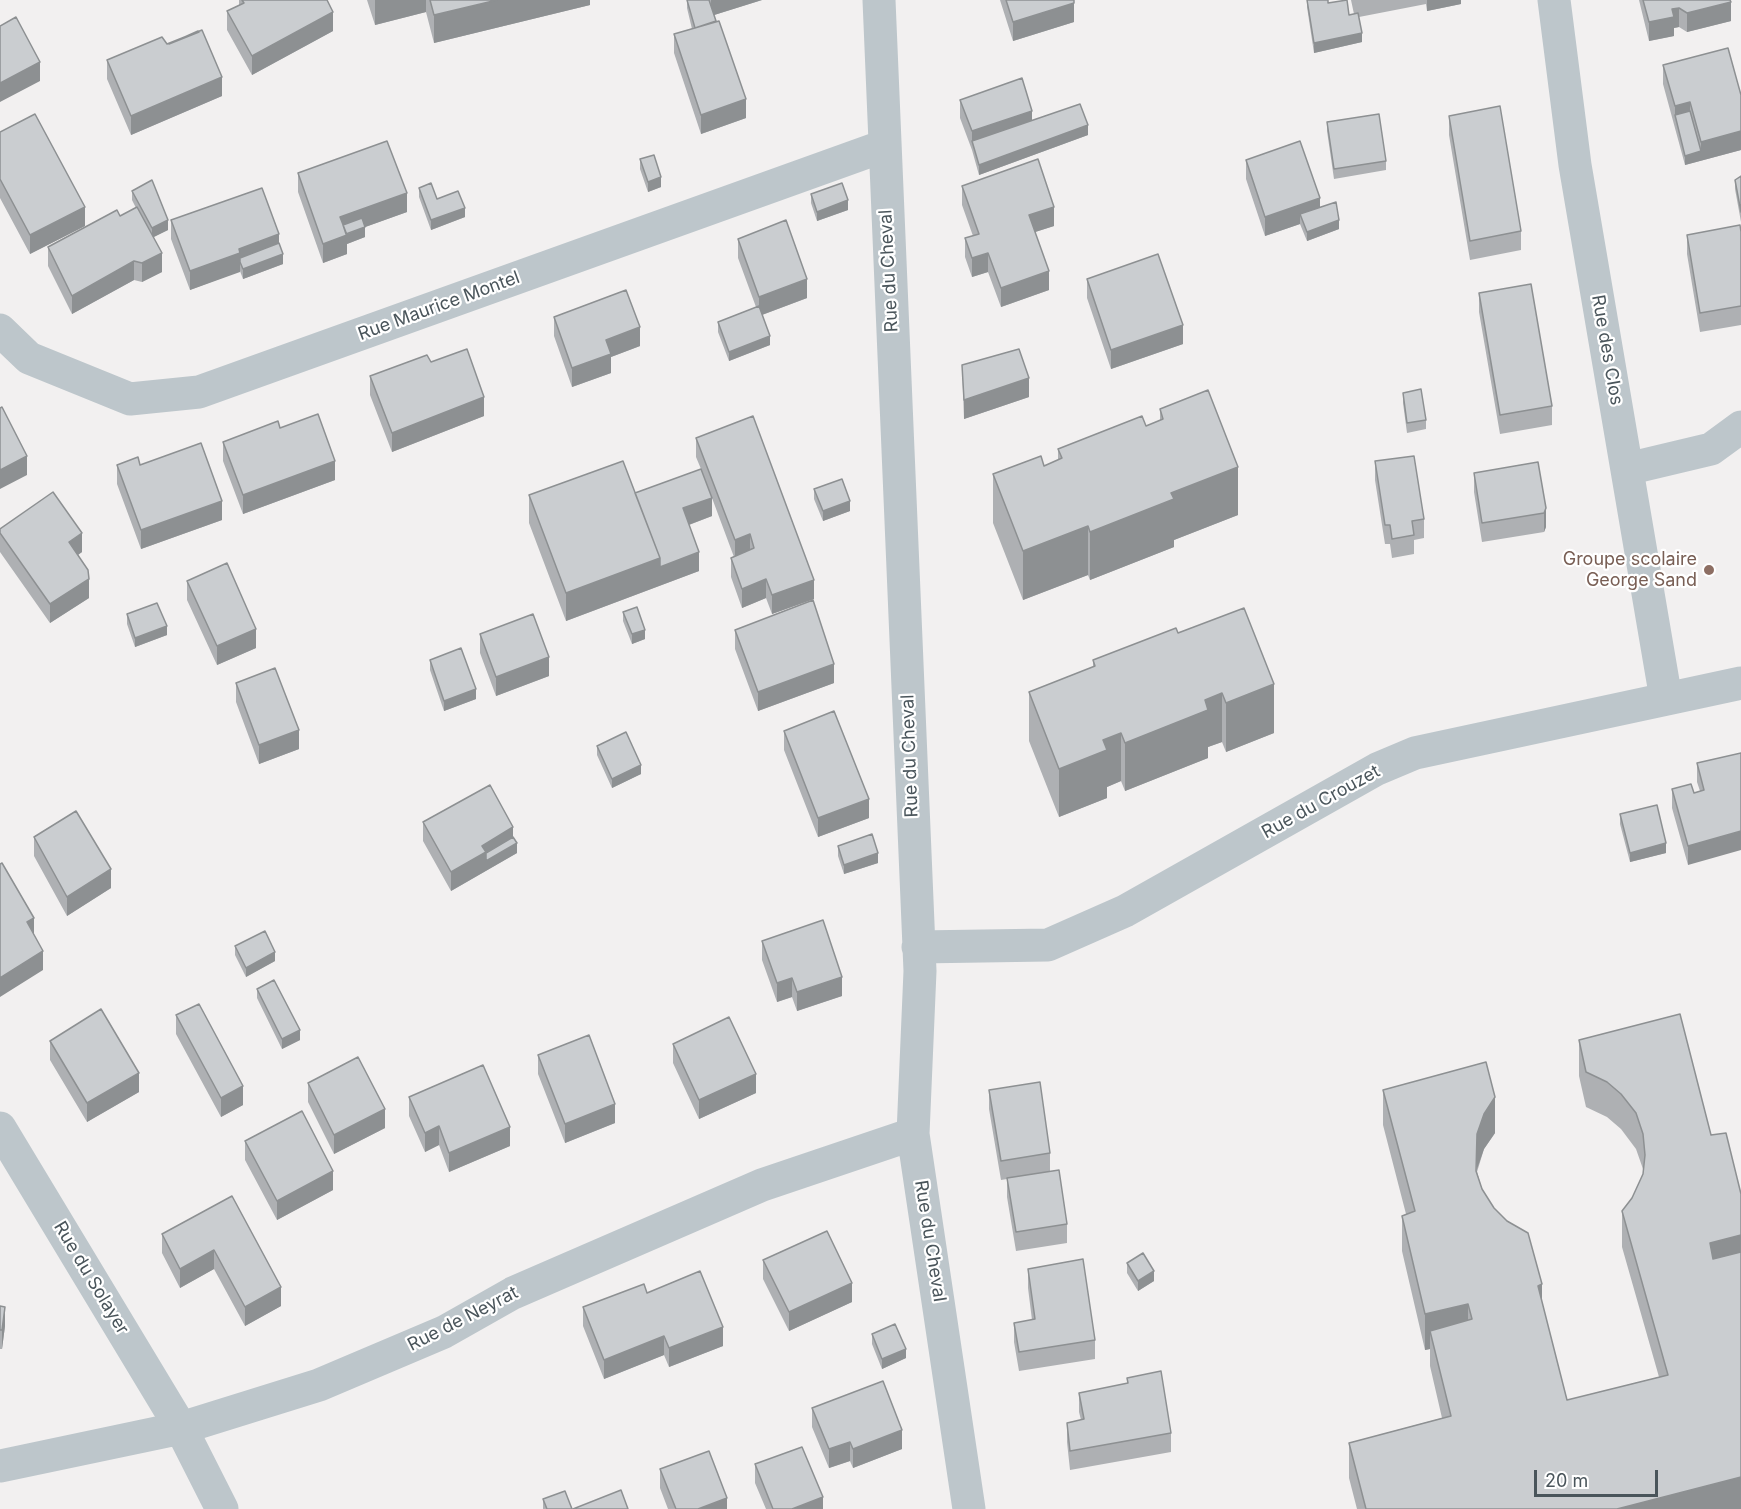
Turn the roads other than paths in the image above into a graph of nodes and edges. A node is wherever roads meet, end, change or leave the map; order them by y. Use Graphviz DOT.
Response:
graph roads {
  1 [pos="879,0"];
  2 [pos="1554,0"];
  3 [pos="884,146"];
  4 [pos="0,330"];
  5 [pos="1741,427"];
  6 [pos="1627,469"];
  7 [pos="1741,683"];
  8 [pos="1666,699"];
  9 [pos="918,947"];
  10 [pos="0,1128"];
  11 [pos="913,1134"];
  12 [pos="181,1428"];
  13 [pos="0,1466"];
  14 [pos="222,1509"];
  15 [pos="969,1509"];
  1 -- 3 [label="street, Rue du Cheval"];
  2 -- 6 [label="street, Rue des Clos"];
  3 -- 4 [label="street, Rue Maurice Montel"];
  3 -- 9 [label="street, Rue du Cheval"];
  5 -- 6 [label="street"];
  6 -- 8 [label="street, Rue des Clos"];
  7 -- 8 [label="street, Rue du Crouzet"];
  8 -- 9 [label="street, Rue du Crouzet"];
  9 -- 11 [label="street, Rue du Cheval"];
  10 -- 12 [label="street, Rue du Solayer"];
  11 -- 12 [label="street, Rue de Neyrat"];
  11 -- 15 [label="street, Rue du Cheval"];
  12 -- 13 [label="street, Rue de Neyrat"];
  12 -- 14 [label="street, Rue du Solayer"];
}
